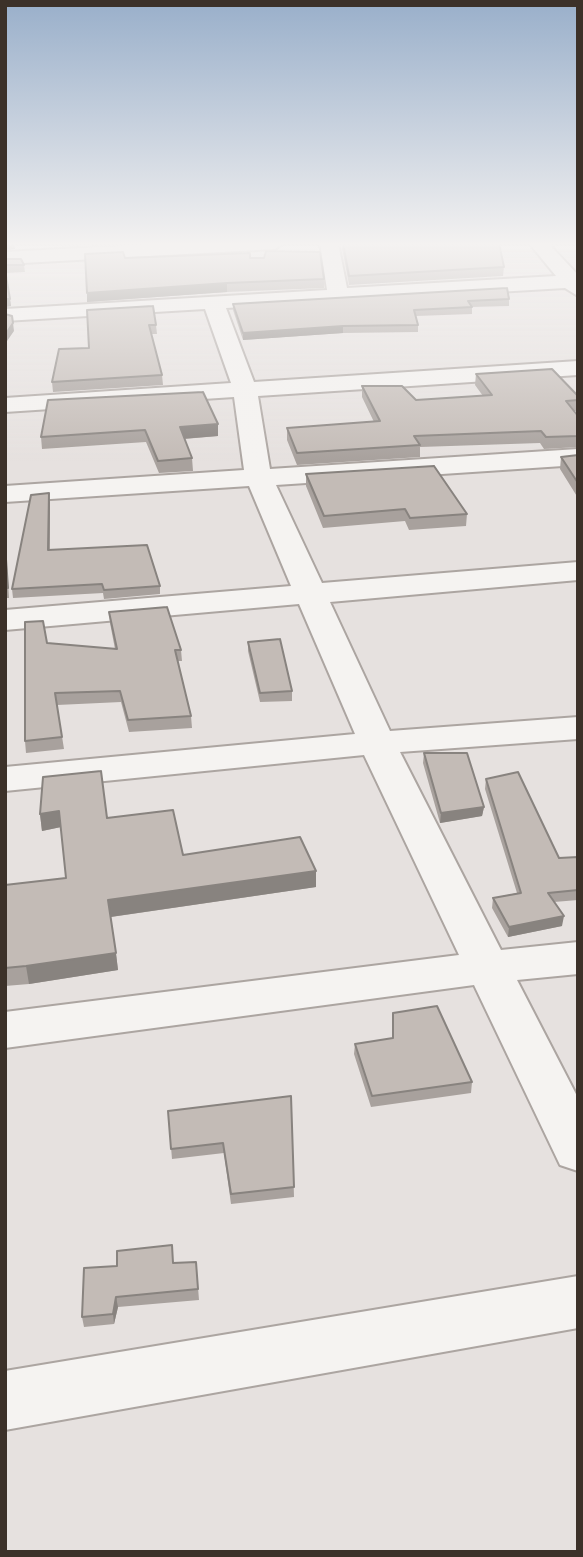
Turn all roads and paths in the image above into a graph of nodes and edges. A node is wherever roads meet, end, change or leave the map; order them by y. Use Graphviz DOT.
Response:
graph roads {
  1 [pos="218,316"];
  2 [pos="578,368"];
  3 [pos="245,390"];
  4 [pos="5,405"];
  5 [pos="578,457"];
  6 [pos="258,476"];
  7 [pos="5,494"];
  8 [pos="578,571"];
  9 [pos="310,593"];
  10 [pos="5,620"];
  11 [pos="578,728"];
  12 [pos="377,743"];
  13 [pos="5,779"];
  14 [pos="578,958"];
  15 [pos="488,967"];
  16 [pos="5,1030"];
  17 [pos="578,1150"];
  18 [pos="578,1302"];
  19 [pos="5,1401"];
  1 -- 3 [label="street"];
  2 -- 3 [label="street"];
  3 -- 4 [label="street"];
  3 -- 6 [label="street"];
  5 -- 6 [label="street"];
  6 -- 7 [label="street"];
  6 -- 9 [label="street"];
  8 -- 9 [label="street"];
  9 -- 10 [label="street"];
  9 -- 12 [label="street"];
  11 -- 12 [label="street"];
  12 -- 13 [label="street"];
  12 -- 15 [label="street"];
  14 -- 15 [label="street"];
  15 -- 16 [label="street"];
  15 -- 17 [label="street"];
  18 -- 19 [label="street"];
}
